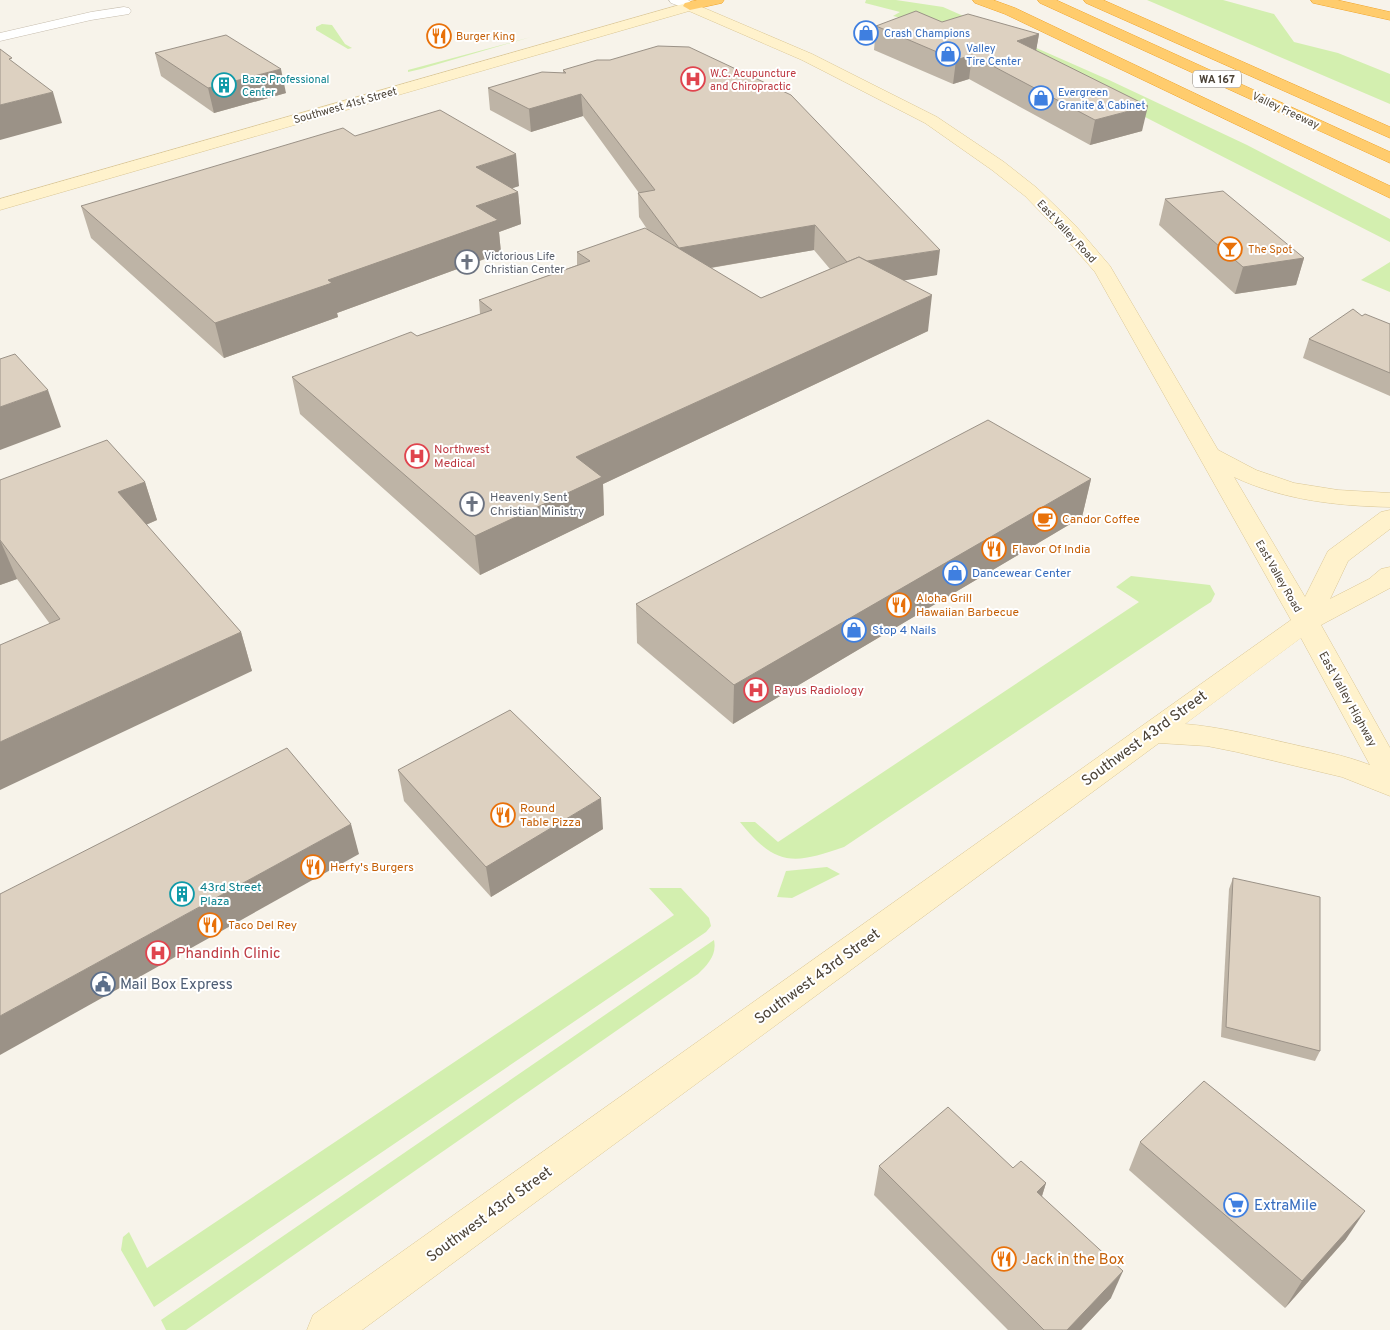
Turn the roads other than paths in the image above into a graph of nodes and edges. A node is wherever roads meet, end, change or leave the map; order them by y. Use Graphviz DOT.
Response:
graph roads {
  1 [pos="717,0"];
  2 [pos="980,0"];
  3 [pos="1045,0"];
  4 [pos="1091,0"];
  5 [pos="1110,0"];
  6 [pos="1318,0"];
  7 [pos="689,2"];
  8 [pos="124,11"];
  9 [pos="1390,16"];
  10 [pos="0,37"];
  11 [pos="1390,123"];
  12 [pos="1390,133"];
  13 [pos="1390,158"];
  14 [pos="1390,193"];
  15 [pos="0,205"];
  16 [pos="1209,454"];
  17 [pos="1390,500"];
  18 [pos="1390,518"];
  19 [pos="1390,575"];
  20 [pos="1306,622"];
  21 [pos="1152,732"];
  22 [pos="1390,775"];
  23 [pos="1390,785"];
  24 [pos="328,1330"];
  1 -- 7 [label="highway"];
  2 -- 14 [label="highway"];
  3 -- 13 [label="highway, Valley Freeway / WA 167"];
  4 -- 12 [label="highway"];
  5 -- 11 [label="highway, WA 167"];
  6 -- 9 [label="highway"];
  7 -- 15 [label="main road, Southwest 41st Street"];
  7 -- 16 [label="main road, East Valley Road"];
  8 -- 10 [label="street"];
  16 -- 17 [label="main road"];
  16 -- 20 [label="main road, East Valley Road"];
  18 -- 20 [label="main road"];
  19 -- 20 [label="main road, Southwest 43rd Street"];
  20 -- 21 [label="main road, Southwest 43rd Street"];
  20 -- 22 [label="main road, East Valley Highway"];
  21 -- 23 [label="main road"];
  21 -- 24 [label="main road, Southwest 43rd Street"];
}
